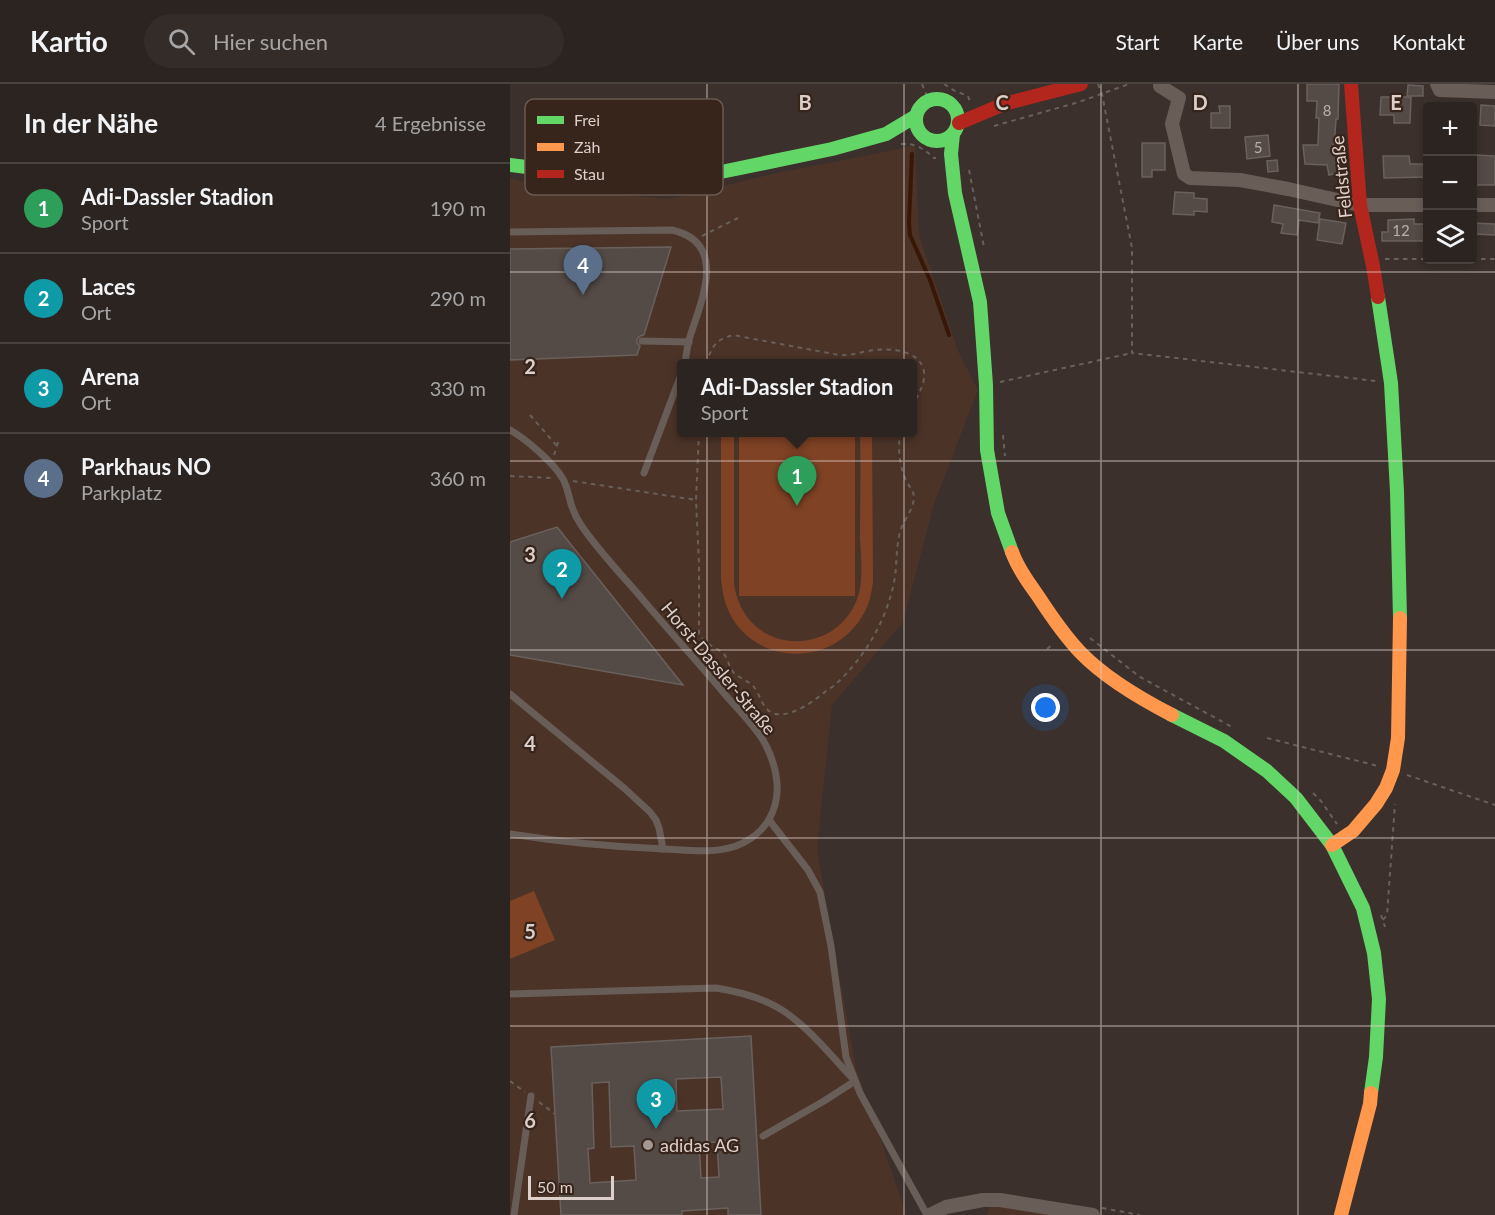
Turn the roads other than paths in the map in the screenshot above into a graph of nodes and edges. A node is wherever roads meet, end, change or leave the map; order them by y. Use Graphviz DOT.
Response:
graph roads {
  1 [pos="1081,84"];
  2 [pos="1160,84"];
  3 [pos="1351,84"];
  4 [pos="1437,84"];
  5 [pos="1495,92"];
  6 [pos="1004,104"];
  7 [pos="954,107"];
  8 [pos="916,116"];
  9 [pos="956,128"];
  10 [pos="886,134"];
  11 [pos="926,137"];
  12 [pos="510,165"];
  13 [pos="525,167"];
  14 [pos="723,172"];
  15 [pos="955,193"];
  16 [pos="1360,205"];
  17 [pos="1423,205"];
  18 [pos="1477,205"];
  19 [pos="1495,205"];
  20 [pos="510,232"];
  21 [pos="642,341"];
  22 [pos="688,342"];
  23 [pos="686,359"];
  24 [pos="677,383"];
  25 [pos="510,430"];
  26 [pos="644,473"];
  27 [pos="510,694"];
  28 [pos="769,820"];
  29 [pos="510,834"];
  30 [pos="1332,845"];
  31 [pos="663,849"];
  32 [pos="510,994"];
  33 [pos="855,1080"];
  34 [pos="531,1096"];
  35 [pos="763,1136"];
  36 [pos="514,1215"];
  37 [pos="929,1215"];
  38 [pos="1093,1215"];
  39 [pos="1341,1215"];
  1 -- 6 [label="street"];
  2 -- 16 [label="street"];
  3 -- 16 [label="street, Feldstraße"];
  4 -- 5 [label="street"];
  6 -- 7 [label="street"];
  6 -- 9 [label="street"];
  7 -- 8 [label="street"];
  7 -- 9 [label="street"];
  8 -- 10 [label="street"];
  8 -- 11 [label="street"];
  9 -- 11 [label="street"];
  9 -- 15 [label="street"];
  10 -- 11 [label="street"];
  10 -- 14 [label="street"];
  11 -- 15 [label="street"];
  12 -- 13 [label="street"];
  15 -- 30 [label="street"];
  16 -- 17 [label="street"];
  16 -- 30 [label="street, Feldstraße"];
  18 -- 19 [label="street"];
  20 -- 22 [label="lane"];
  21 -- 22 [label="lane"];
  22 -- 23 [label="lane"];
  24 -- 26 [label="lane"];
  25 -- 28 [label="lane, Horst-Dassler-Straße"];
  27 -- 31 [label="lane"];
  28 -- 31 [label="lane, Horst-Dassler-Straße"];
  28 -- 33 [label="lane"];
  29 -- 31 [label="lane, Horst-Dassler-Straße"];
  30 -- 39 [label="street"];
  32 -- 33 [label="lane"];
  33 -- 35 [label="lane"];
  33 -- 37 [label="lane"];
  34 -- 36 [label="lane"];
  37 -- 38 [label="street"];
}
